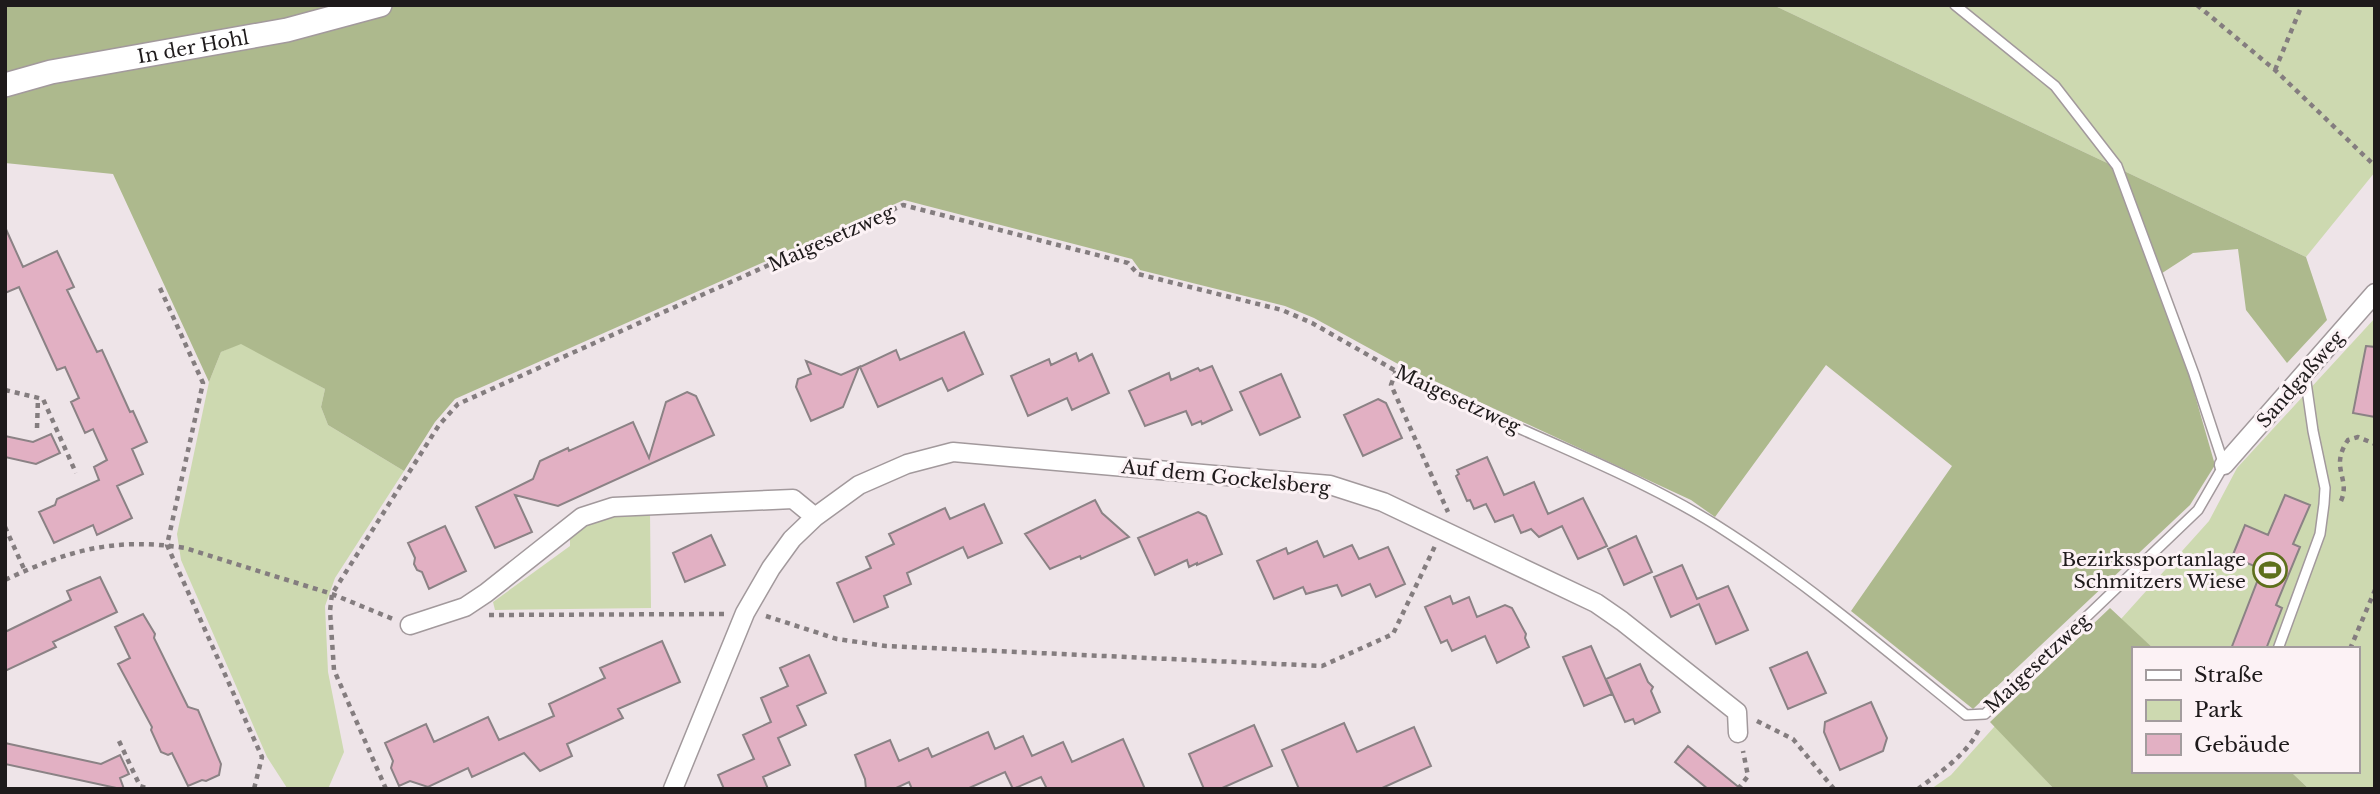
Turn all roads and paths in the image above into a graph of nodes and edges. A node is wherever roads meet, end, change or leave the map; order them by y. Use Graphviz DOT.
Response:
graph roads {
  1 [pos="380,5"];
  2 [pos="1955,5"];
  3 [pos="2197,5"];
  4 [pos="2302,5"];
  5 [pos="2275,70"];
  6 [pos="5,85"];
  7 [pos="2375,166"];
  8 [pos="160,288"];
  9 [pos="2375,293"];
  10 [pos="1396,371"];
  11 [pos="2305,373"];
  12 [pos="5,390"];
  13 [pos="38,398"];
  14 [pos="1488,414"];
  15 [pos="37,428"];
  16 [pos="2375,444"];
  17 [pos="2224,465"];
  18 [pos="76,473"];
  19 [pos="2343,481"];
  20 [pos="1449,513"];
  21 [pos="816,517"];
  22 [pos="5,527"];
  23 [pos="167,545"];
  24 [pos="1432,553"];
  25 [pos="24,571"];
  26 [pos="5,580"];
  27 [pos="2375,590"];
  28 [pos="332,594"];
  29 [pos="465,607"];
  30 [pos="745,613"];
  31 [pos="410,625"];
  32 [pos="2279,647"];
  33 [pos="2351,647"];
  34 [pos="1737,712"];
  35 [pos="1985,714"];
  36 [pos="1738,733"];
  37 [pos="119,741"];
  38 [pos="150,789"];
  39 [pos="254,789"];
  40 [pos="386,789"];
  41 [pos="673,789"];
  42 [pos="1738,789"];
  43 [pos="1834,789"];
  44 [pos="1918,789"];
  1 -- 6 [label="street, In der Hohl"];
  2 -- 17 [label="lane"];
  3 -- 5 [label="path"];
  4 -- 5 [label="path"];
  5 -- 7 [label="path"];
  8 -- 23 [label="path"];
  9 -- 11 [label="street, Sandgaßweg"];
  10 -- 14 [label="path, Maigesetzweg"];
  10 -- 20 [label="path"];
  10 -- 28 [label="path, Maigesetzweg"];
  11 -- 17 [label="street, Sandgaßweg"];
  11 -- 32 [label="lane"];
  12 -- 13 [label="path"];
  13 -- 15 [label="path"];
  13 -- 18 [label="path"];
  14 -- 35 [label="lane, Maigesetzweg"];
  16 -- 19 [label="path"];
  17 -- 35 [label="lane, Maigesetzweg"];
  21 -- 29 [label="street"];
  21 -- 30 [label="street, Auf dem Gockelsberg"];
  21 -- 34 [label="street, Auf dem Gockelsberg"];
  22 -- 25 [label="path"];
  23 -- 25 [label="path"];
  23 -- 28 [label="path"];
  23 -- 39 [label="path"];
  24 -- 30 [label="path"];
  25 -- 26 [label="path"];
  27 -- 33 [label="path"];
  28 -- 31 [label="path"];
  28 -- 40 [label="path"];
  29 -- 30 [label="path"];
  29 -- 31 [label="street"];
  30 -- 41 [label="street, Auf dem Gockelsberg"];
  34 -- 36 [label="street"];
  34 -- 43 [label="path"];
  35 -- 44 [label="path"];
  36 -- 42 [label="path"];
  37 -- 38 [label="path"];
}
